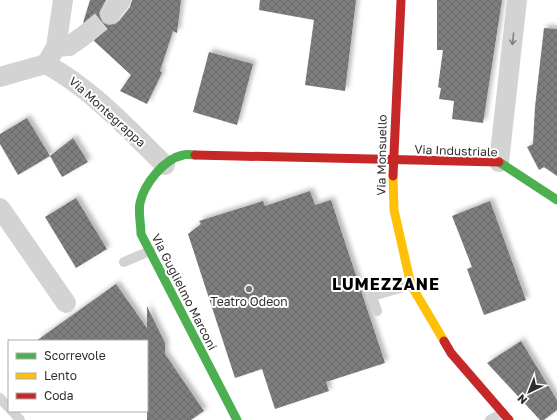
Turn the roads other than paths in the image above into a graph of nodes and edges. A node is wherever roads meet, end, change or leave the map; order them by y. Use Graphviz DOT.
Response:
graph roads {
  1 [pos="63,0"];
  2 [pos="401,0"];
  3 [pos="517,0"];
  4 [pos="86,34"];
  5 [pos="51,56"];
  6 [pos="0,77"];
  7 [pos="392,161"];
  8 [pos="499,162"];
  9 [pos="165,165"];
  10 [pos="557,200"];
  11 [pos="0,208"];
  12 [pos="150,251"];
  13 [pos="124,262"];
  14 [pos="411,285"];
  15 [pos="368,286"];
  16 [pos="372,296"];
  17 [pos="66,303"];
  18 [pos="377,312"];
  19 [pos="0,398"];
  20 [pos="8,407"];
  21 [pos="13,412"];
  22 [pos="506,416"];
  23 [pos="20,420"];
  24 [pos="237,420"];
  25 [pos="490,420"];
  1 -- 5 [label="street"];
  2 -- 7 [label="street, Via Monsuello"];
  3 -- 8 [label="street, one-way"];
  4 -- 5 [label="street"];
  5 -- 6 [label="street"];
  5 -- 9 [label="street, Via Montegrappa"];
  7 -- 8 [label="street, Via Industriale"];
  7 -- 9 [label="street, Via Guglielmo Marconi"];
  7 -- 14 [label="street, Via Monsuello"];
  8 -- 10 [label="street, Via Industriale"];
  9 -- 12 [label="street, Via Guglielmo Marconi"];
  11 -- 17 [label="street"];
  12 -- 13 [label="lane"];
  12 -- 24 [label="street, Via Guglielmo Marconi"];
  14 -- 16 [label="lane"];
  14 -- 22 [label="street, Via Monsuello"];
  15 -- 16 [label="lane"];
  16 -- 18 [label="lane"];
  19 -- 20 [label="lane"];
  21 -- 23 [label="lane"];
  22 -- 25 [label="lane"];
}
